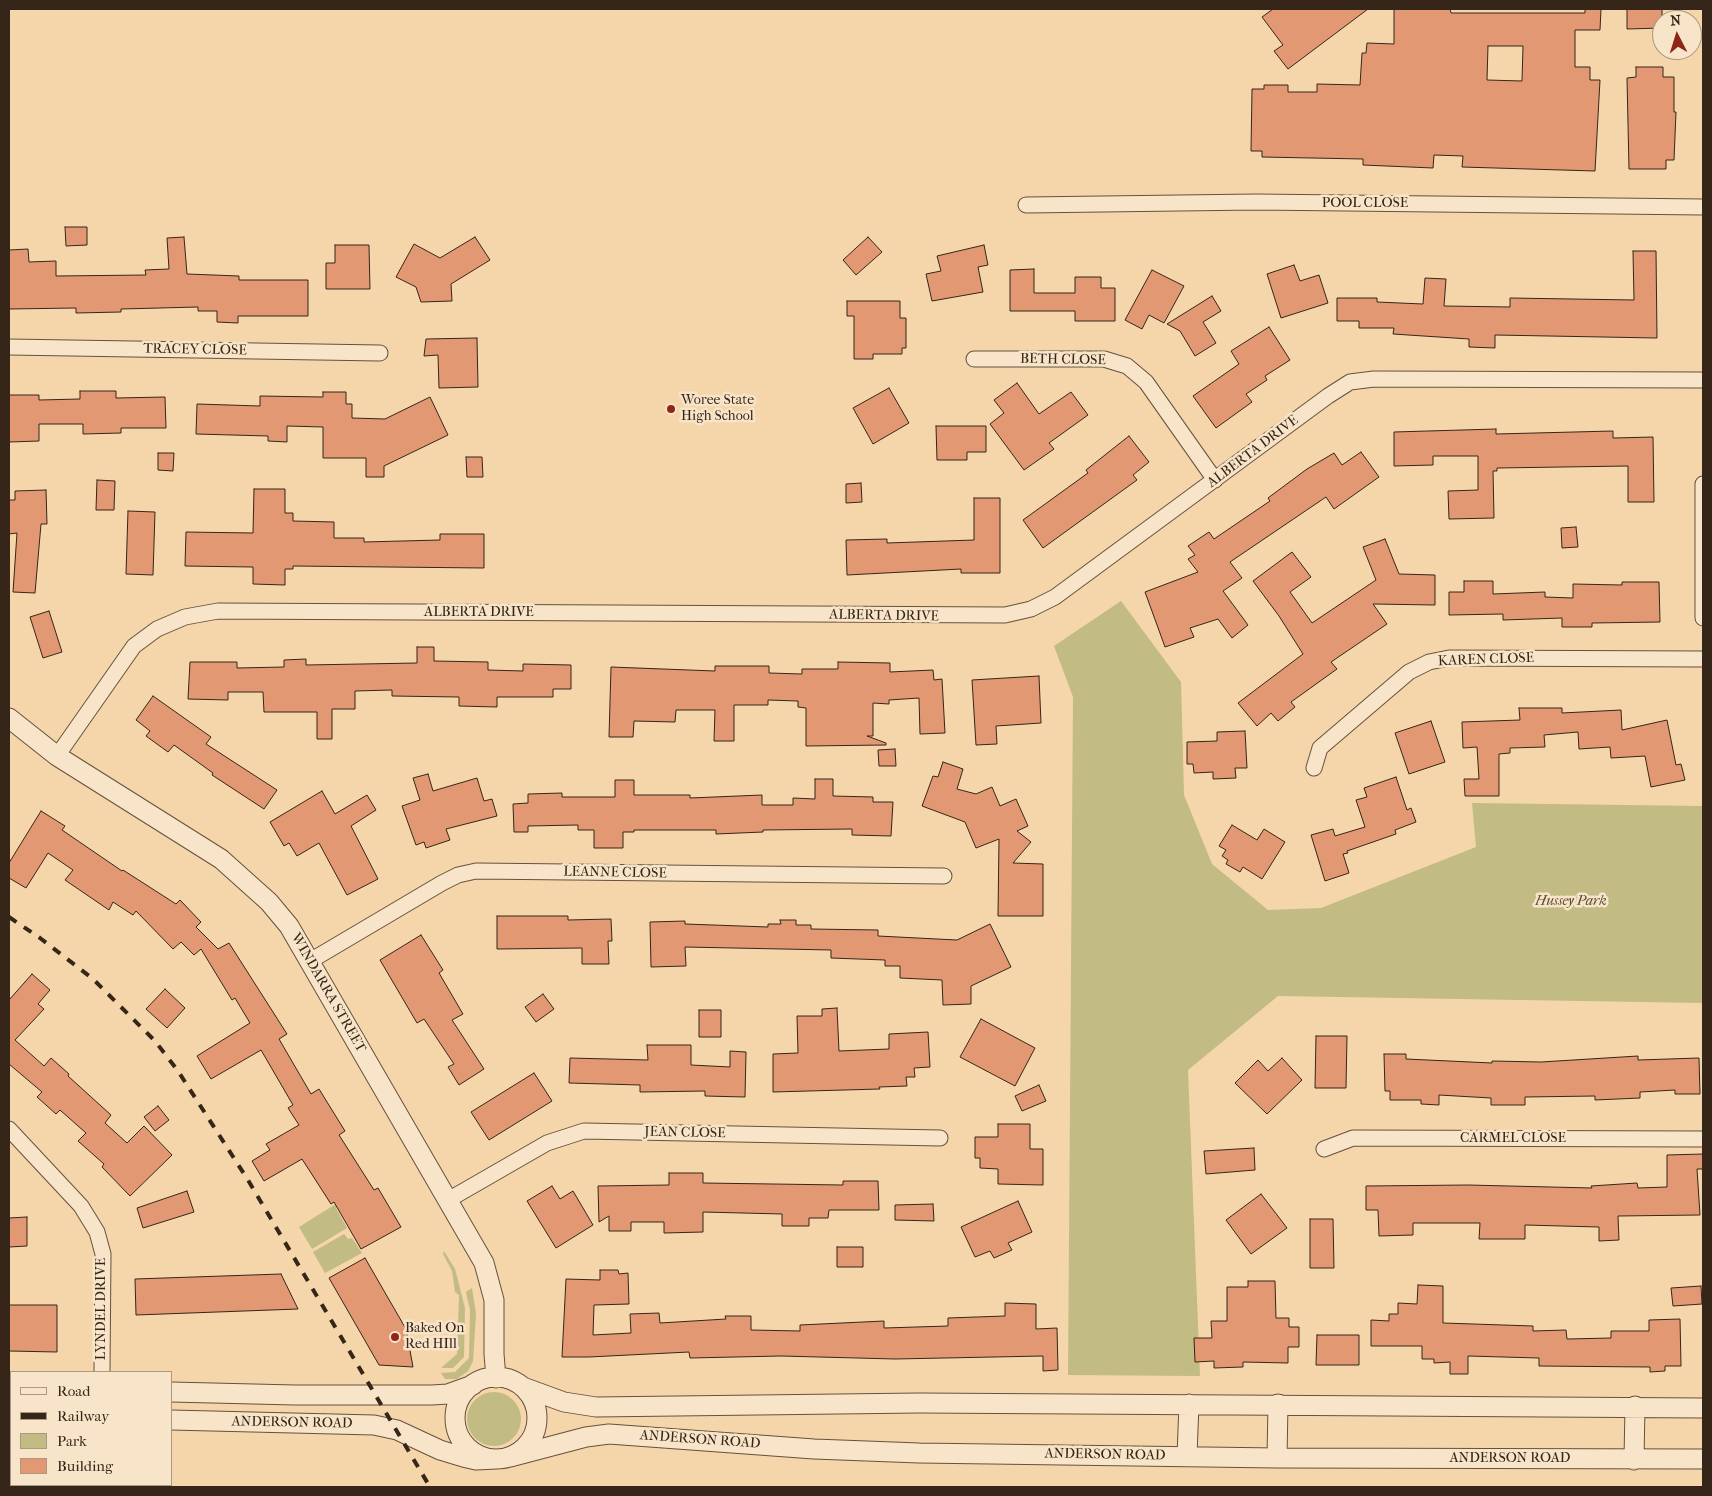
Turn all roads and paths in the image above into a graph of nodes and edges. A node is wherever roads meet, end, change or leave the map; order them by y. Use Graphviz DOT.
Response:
graph roads {
  1 [pos="1026,205"];
  2 [pos="1703,207"];
  3 [pos="9,347"];
  4 [pos="380,353"];
  5 [pos="974,359"];
  6 [pos="1703,380"];
  7 [pos="1215,480"];
  8 [pos="1703,484"];
  9 [pos="1703,618"];
  10 [pos="1703,659"];
  11 [pos="9,718"];
  12 [pos="58,756"];
  13 [pos="1314,768"];
  14 [pos="944,876"];
  15 [pos="310,961"];
  16 [pos="9,1129"];
  17 [pos="940,1138"];
  18 [pos="1703,1139"];
  19 [pos="1324,1150"];
  20 [pos="448,1200"];
  21 [pos="102,1371"];
  22 [pos="496,1378"];
  23 [pos="473,1385"];
  24 [pos="523,1387"];
  25 [pos="172,1392"];
  26 [pos="1190,1404"];
  27 [pos="1278,1404"];
  28 [pos="1635,1406"];
  29 [pos="1703,1408"];
  30 [pos="172,1420"];
  31 [pos="1187,1456"];
  32 [pos="504,1458"];
  33 [pos="1276,1458"];
  34 [pos="1703,1459"];
  35 [pos="1634,1460"];
  1 -- 2 [label="street, POOL CLOSE"];
  3 -- 4 [label="street, TRACEY CLOSE"];
  5 -- 7 [label="street, BETH CLOSE"];
  6 -- 7 [label="street, ALBERTA DRIVE"];
  7 -- 12 [label="street, ALBERTA DRIVE"];
  8 -- 9 [label="street"];
  10 -- 13 [label="street, KAREN CLOSE"];
  11 -- 12 [label="street, WINDARRA STREET"];
  12 -- 15 [label="street, WINDARRA STREET"];
  14 -- 15 [label="street, LEANNE CLOSE"];
  15 -- 20 [label="street, WINDARRA STREET"];
  16 -- 21 [label="street, LYNDEL DRIVE"];
  17 -- 20 [label="street, JEAN CLOSE"];
  18 -- 19 [label="street, CARMEL CLOSE"];
  20 -- 22 [label="street, WINDARRA STREET"];
  22 -- 23 [label="street"];
  22 -- 24 [label="street"];
  23 -- 25 [label="street, ANDERSON ROAD"];
  23 -- 32 [label="street"];
  24 -- 26 [label="street"];
  24 -- 32 [label="street"];
  26 -- 27 [label="street"];
  26 -- 31 [label="street"];
  27 -- 28 [label="street"];
  27 -- 33 [label="street"];
  28 -- 29 [label="street"];
  28 -- 35 [label="street"];
  30 -- 32 [label="street, ANDERSON ROAD"];
  31 -- 32 [label="street, ANDERSON ROAD"];
  31 -- 33 [label="street, ANDERSON ROAD"];
  33 -- 35 [label="street, ANDERSON ROAD"];
  34 -- 35 [label="street, ANDERSON ROAD"];
}
